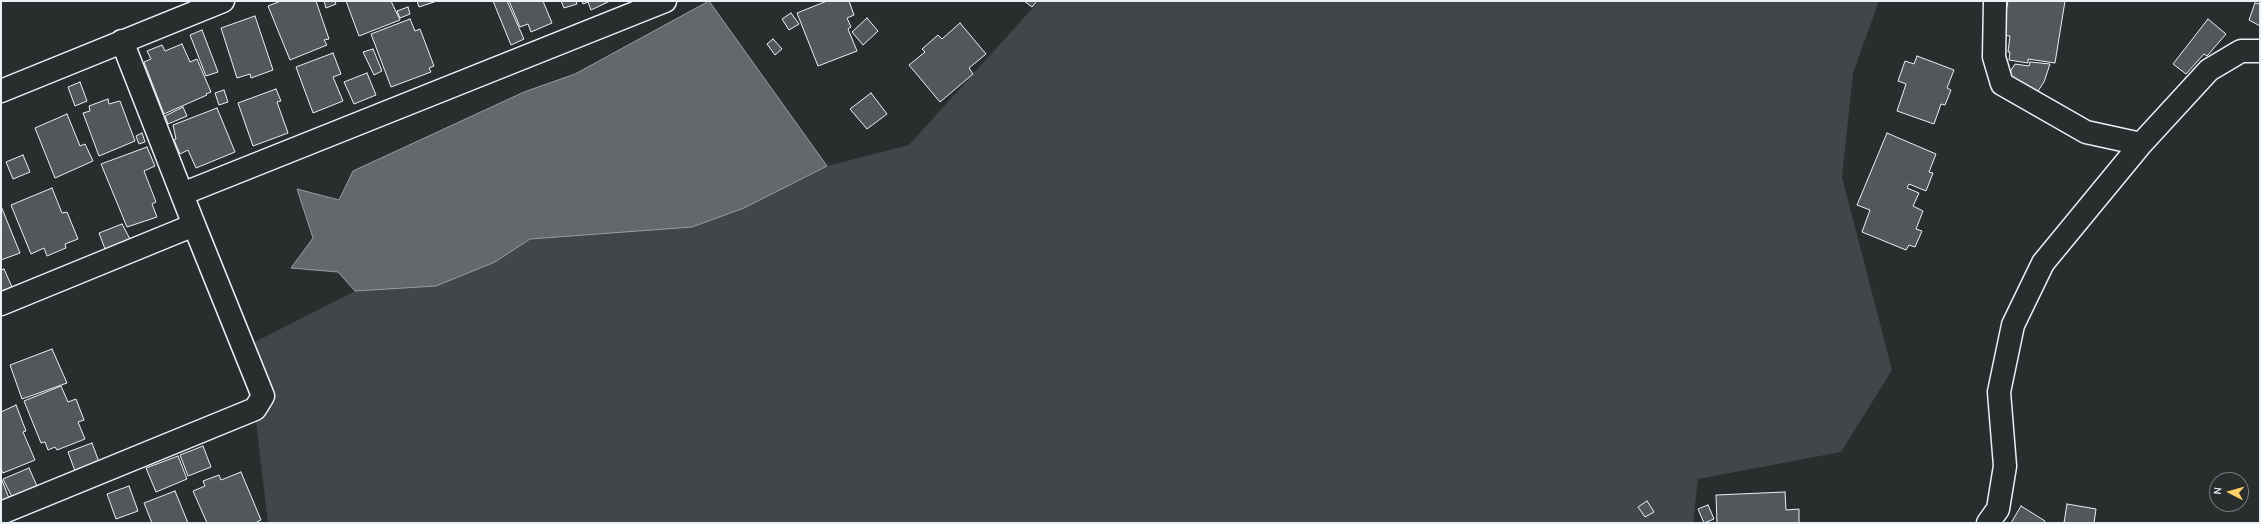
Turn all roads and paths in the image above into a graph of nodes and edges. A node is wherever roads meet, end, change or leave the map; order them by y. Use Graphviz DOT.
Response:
graph roads {
  1 [pos="223,1"];
  2 [pos="665,1"];
  3 [pos="1994,1"];
  4 [pos="122,41"];
  5 [pos="2260,51"];
  6 [pos="1,90"];
  7 [pos="2141,144"];
  8 [pos="182,194"];
  9 [pos="194,225"];
  10 [pos="1,304"];
  11 [pos="1,513"];
  12 [pos="1988,523"];
  1 -- 4 [label="street"];
  2 -- 8 [label="street"];
  3 -- 7 [label="street"];
  4 -- 6 [label="street"];
  4 -- 8 [label="street"];
  5 -- 7 [label="street"];
  7 -- 12 [label="street"];
  8 -- 9 [label="street"];
  9 -- 10 [label="street"];
  9 -- 11 [label="street"];
}
